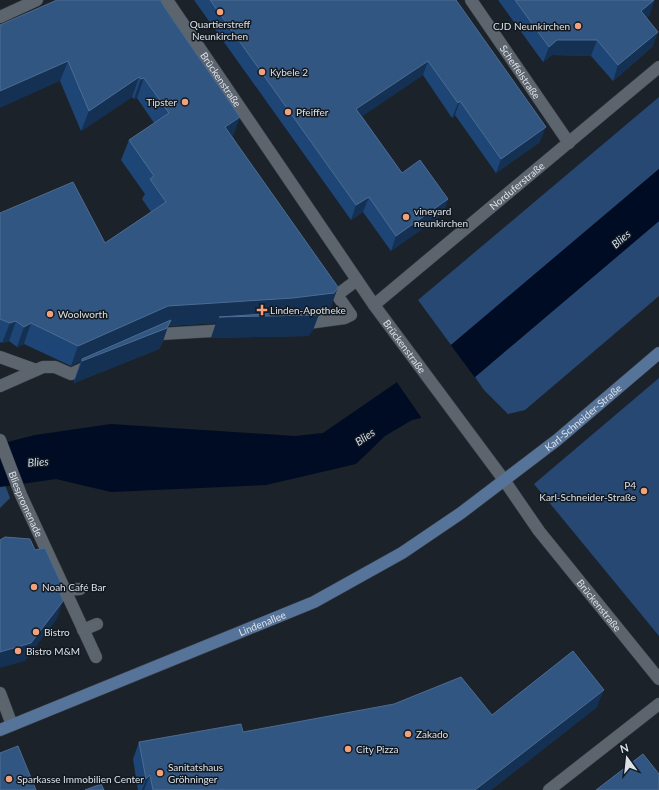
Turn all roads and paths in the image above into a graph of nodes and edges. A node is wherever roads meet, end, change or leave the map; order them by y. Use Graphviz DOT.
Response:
graph roads {
  1 [pos="37,0"];
  2 [pos="167,0"];
  3 [pos="471,0"];
  4 [pos="0,17"];
  5 [pos="659,68"];
  6 [pos="570,143"];
  7 [pos="358,280"];
  8 [pos="374,305"];
  9 [pos="291,325"];
  10 [pos="239,329"];
  11 [pos="140,343"];
  12 [pos="659,353"];
  13 [pos="0,357"];
  14 [pos="99,362"];
  15 [pos="33,375"];
  16 [pos="0,386"];
  17 [pos="0,440"];
  18 [pos="504,480"];
  19 [pos="29,545"];
  20 [pos="44,546"];
  21 [pos="80,589"];
  22 [pos="65,590"];
  23 [pos="97,624"];
  24 [pos="83,630"];
  25 [pos="96,657"];
  26 [pos="659,679"];
  27 [pos="0,693"];
  28 [pos="659,704"];
  29 [pos="12,725"];
  30 [pos="0,730"];
  31 [pos="549,790"];
  1 -- 4 [label="street"];
  2 -- 7 [label="street, Brückenstraße"];
  3 -- 6 [label="street, Scheffelstraße"];
  5 -- 6 [label="street, Norduferstraße"];
  6 -- 8 [label="street, Norduferstraße"];
  7 -- 8 [label="street, Brückenstraße"];
  7 -- 9 [label="street"];
  8 -- 18 [label="street, Brückenstraße"];
  10 -- 11 [label="street"];
  12 -- 18 [label="main road, Karl-Schneider-Straße"];
  13 -- 15 [label="street"];
  14 -- 15 [label="street"];
  15 -- 16 [label="street"];
  17 -- 20 [label="street, Bliespromenade"];
  18 -- 26 [label="street, Brückenstraße"];
  18 -- 29 [label="main road, Lindenallee"];
  19 -- 20 [label="street"];
  20 -- 22 [label="street, Bliespromenade"];
  21 -- 22 [label="street"];
  22 -- 24 [label="street, Bliespromenade"];
  23 -- 24 [label="street"];
  24 -- 25 [label="street, Bliespromenade"];
  27 -- 29 [label="street"];
  28 -- 31 [label="street"];
  29 -- 30 [label="main road, Lindenallee"];
}
